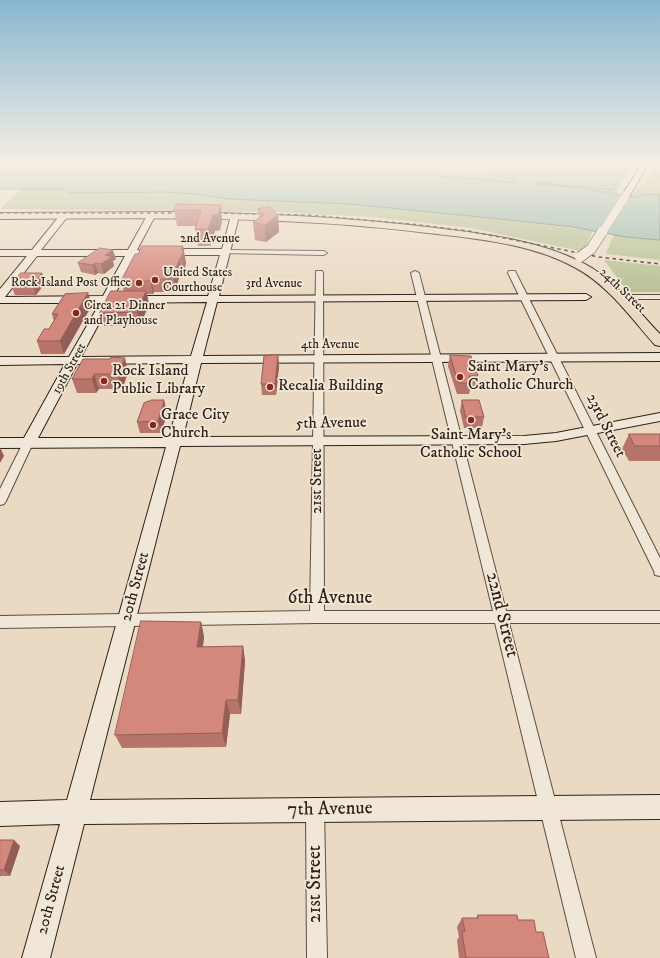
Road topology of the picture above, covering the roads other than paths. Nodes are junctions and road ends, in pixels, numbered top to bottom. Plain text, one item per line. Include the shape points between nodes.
1 (618, 208) edge
2 (0, 216) edge
3 (64, 216) junction
4 (151, 216) junction
5 (235, 217) junction
6 (0, 252) edge
7 (36, 252) junction
8 (132, 252) junction
9 (225, 252) junction
10 (324, 253) dead end
11 (571, 260) junction
12 (318, 273) dead end
13 (415, 273) dead end
14 (512, 273) dead end
15 (0, 296) edge
16 (524, 297) junction
17 (586, 297) dead end
18 (630, 297) dead end
19 (660, 297) edge
20 (318, 298) junction
21 (421, 298) junction
22 (212, 299) junction
23 (0, 300) edge
24 (107, 300) junction
25 (660, 342) edge
26 (660, 349) edge
27 (660, 357) edge
28 (436, 358) junction
29 (554, 358) junction
30 (318, 359) junction
31 (73, 360) junction
32 (196, 360) junction
33 (0, 361) edge
34 (660, 417) edge
35 (590, 430) junction
36 (318, 441) junction
37 (456, 441) junction
38 (0, 443) edge
39 (28, 443) junction
40 (174, 443) junction
41 (0, 501) edge
42 (660, 571) edge
43 (660, 617) edge
44 (317, 618) junction
45 (502, 618) junction
46 (127, 620) junction
47 (0, 622) edge
48 (660, 807) edge
49 (548, 808) junction
50 (315, 810) junction
51 (75, 812) junction
52 (0, 814) edge
53 (36, 958) edge
54 (316, 958) edge
55 (586, 958) edge

1 - 11 street, 24th Street, bridge via 589,252
2 - 3 main road
3 - 4 main road
3 - 7 street
4 - 5 main road
4 - 8 street, 19th Street
5 - 9 street, 20th Street
5 - 11 main road via 349,224 426,233 513,247
6 - 7 street, 2nd Avenue
7 - 8 street, 2nd Avenue
7 - 15 street
8 - 9 street, 2nd Avenue
8 - 24 street, 19th Street
9 - 10 street, 2nd Avenue
9 - 22 street, 20th Street
11 - 25 main road, 24th Street via 604,282
11 - 26 main road, 24th Street
12 - 20 street, 21st Street
13 - 21 street, 22nd Street
14 - 16 street, 23rd Street
16 - 17 street, 3rd Avenue
16 - 21 street, 3rd Avenue
16 - 29 street, 23rd Street
18 - 19 street
20 - 21 street, 3rd Avenue
20 - 22 street, 3rd Avenue
20 - 30 street, 21st Street
21 - 28 street, 22nd Street
22 - 24 street, 3rd Avenue
22 - 32 street, 20th Street
23 - 24 street, 3rd Avenue
24 - 31 street, 19th Street
27 - 29 street, 4th Avenue
28 - 29 street, 4th Avenue
28 - 30 street, 4th Avenue
28 - 37 street, 22nd Street
29 - 35 street, 23rd Street
30 - 32 street, 4th Avenue
30 - 36 street, 21st Street
31 - 32 street, 4th Avenue
31 - 33 street, 4th Avenue
31 - 39 street, 19th Street
32 - 40 street, 20th Street
34 - 35 street, 5th Avenue
35 - 37 street, 5th Avenue via 542,439
35 - 42 street, 23rd Street
36 - 37 street, 5th Avenue
36 - 40 street, 5th Avenue
36 - 44 street, 21st Street
37 - 45 street, 22nd Street
38 - 39 street, 5th Avenue
39 - 40 street, 5th Avenue
39 - 41 street, 19th Street
40 - 46 street, 20th Street
43 - 45 street, 6th Avenue
44 - 45 street, 6th Avenue
44 - 46 street, 6th Avenue
45 - 49 street, 22nd Street
46 - 47 street, 6th Avenue
46 - 51 street, 20th Street
48 - 49 street, 7th Avenue
49 - 50 street, 7th Avenue
49 - 55 street, 22nd Street
50 - 51 street, 7th Avenue
50 - 54 street, 21st Street
51 - 52 street, 7th Avenue
51 - 53 street, 20th Street

